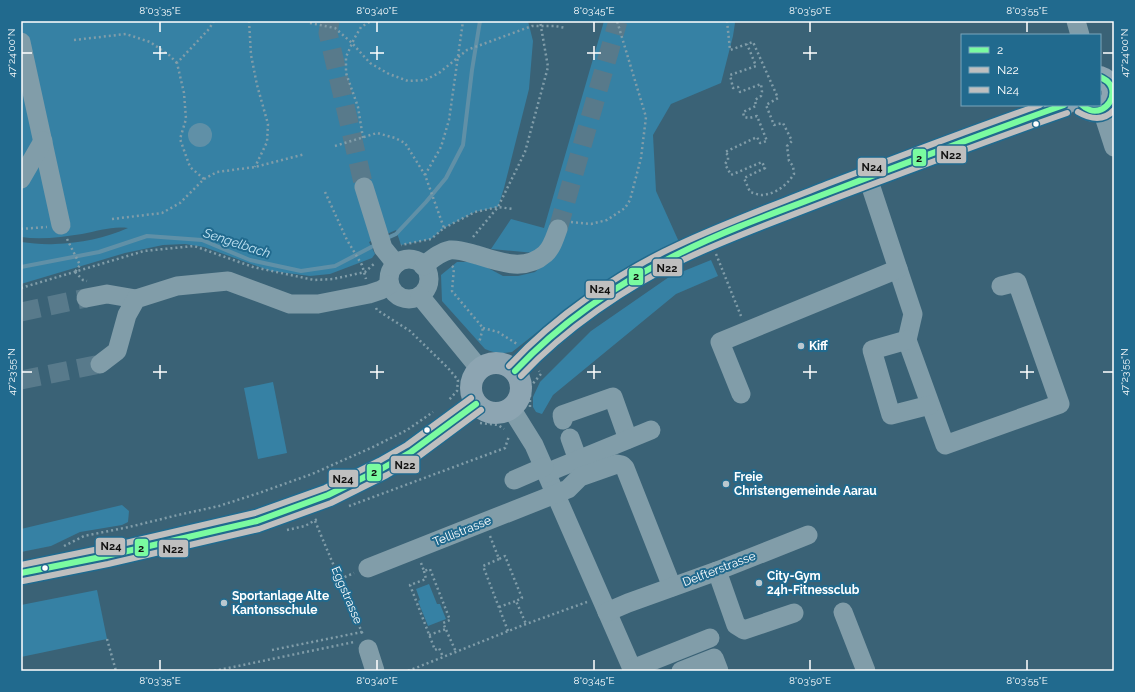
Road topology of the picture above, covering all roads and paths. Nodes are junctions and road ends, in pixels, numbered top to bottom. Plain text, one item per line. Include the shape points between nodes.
1 (214, 21) edge
2 (249, 21) edge
3 (371, 21) edge
4 (464, 21) edge
5 (540, 21) edge
6 (617, 21) edge
7 (727, 21) edge
8 (1076, 21) edge
9 (310, 23) dead end
10 (541, 26) junction
11 (566, 28) dead end
12 (1080, 34) edge
13 (74, 40) dead end
14 (21, 42) edge
15 (352, 43) junction
16 (747, 44) junction
17 (458, 57) junction
18 (177, 63) junction
19 (1108, 83) edge
20 (1061, 106) edge
21 (1101, 106) edge
22 (1092, 108) edge
23 (363, 138) junction
24 (43, 141) junction
25 (335, 146) dead end
26 (1114, 147) edge
27 (306, 154) dead end
28 (255, 167) junction
29 (425, 175) junction
30 (868, 178) junction
31 (21, 179) edge
32 (204, 179) junction
33 (364, 187) tunnel mouth
34 (325, 192) dead end
35 (498, 207) junction
36 (514, 210) dead end
37 (112, 219) dead end
38 (61, 225) joint
39 (564, 225) joint
40 (444, 228) junction
41 (21, 229) edge
42 (710, 239) junction
43 (70, 245) dead end
44 (437, 246) junction
45 (386, 250) junction
46 (462, 251) junction
47 (423, 266) junction
48 (898, 269) junction
49 (75, 272) junction
50 (365, 272) junction
51 (83, 280) dead end
52 (389, 285) junction
53 (1001, 286) dead end
54 (21, 288) edge
55 (369, 294) junction
56 (420, 296) junction
57 (86, 298) tunnel mouth
58 (136, 299) junction
59 (747, 331) junction
60 (907, 340) junction
61 (472, 360) junction
62 (100, 364) tunnel mouth
63 (448, 368) junction
64 (515, 371) junction
65 (741, 394) dead end
66 (447, 402) dead end
67 (476, 404) junction
68 (930, 405) junction
69 (511, 408) junction
70 (436, 410) dead end
71 (563, 420) dead end
72 (651, 430) dead end
73 (510, 432) dead end
74 (570, 438) dead end
75 (628, 439) junction
76 (578, 460) junction
77 (545, 470) junction
78 (514, 480) dead end
79 (555, 494) junction
80 (344, 508) dead end
81 (314, 521) dead end
82 (484, 522) junction
83 (808, 535) dead end
84 (62, 547) dead end
85 (415, 549) junction
86 (499, 558) junction
87 (368, 568) dead end
88 (424, 571) junction
89 (717, 571) junction
90 (21, 573) edge
91 (672, 587) junction
92 (516, 601) junction
93 (604, 604) junction
94 (499, 607) junction
95 (843, 612) dead end
96 (794, 613) dead end
97 (526, 624) junction
98 (446, 629) junction
99 (508, 631) junction
100 (429, 635) junction
101 (710, 638) dead end
102 (107, 639) dead end
103 (365, 640) junction
104 (272, 650) dead end
105 (456, 652) junction
106 (443, 657) junction
107 (632, 670) edge
108 (116, 671) edge
109 (214, 671) edge
110 (375, 671) edge
111 (408, 671) edge
112 (681, 671) edge
113 (719, 671) edge
114 (866, 671) edge

1 - 18 path
2 - 28 path via 257,85 268,124 267,142
3 - 15 path via 361,27
4 - 17 path
5 - 10 path
6 - 39 path via 646,117 641,158 630,200 625,208 607,220 591,224
7 - 16 path via 730,50
8 - 12 street
9 - 15 path via 335,28
10 - 11 path
10 - 17 path via 532,26 466,50
10 - 35 path via 548,66 525,152
13 - 18 path via 126,34 150,42
14 - 24 street
15 - 17 path via 370,63 389,74 408,80 425,80 439,73
15 - 23 path via 346,57 346,73 358,107
16 - 16 path via 756,66 730,75 734,88 738,87 740,92 761,84 761,96 754,100 756,106 743,112 744,117 757,116 767,140 760,143 757,137 725,152 728,156 725,164 731,175 762,162 765,168 744,178 750,192 761,195 776,191 788,183 794,174 787,146 792,141 783,123 774,125 766,105 778,98 753,42
17 - 29 path via 449,120 441,147
18 - 32 path via 184,93 186,119 180,139 190,167
19 - 21 main road via 1112,98 1110,103
20 - 30 main road
22 - 26 street
23 - 25 path
23 - 29 path via 377,133 405,143
24 - 31 street
24 - 38 street
27 - 28 path
28 - 32 path via 217,172
29 - 40 path
30 - 42 main road
30 - 48 street
32 - 37 path via 180,203 162,213
33 - 45 street
34 - 50 path via 346,240
35 - 36 path
35 - 40 path via 475,212
35 - 46 path
38 - 41 path
39 - 46 street via 545,254 520,265
40 - 44 path
42 - 59 path
42 - 64 main road via 639,274 607,294 561,328 528,356
43 - 49 path via 80,265
44 - 45 path via 401,245
44 - 46 street
44 - 47 street
44 - 61 path via 454,268 452,291 483,328
45 - 47 street via 401,261 413,260
45 - 50 path
45 - 52 street via 390,273
47 - 56 street via 429,276 429,282
48 - 59 street
48 - 60 street via 913,314
49 - 50 path via 144,251 194,246 253,267 314,280
49 - 51 path
49 - 54 path
50 - 55 path
52 - 55 street
52 - 56 street via 396,295 402,298 408,300
53 - 68 street via 1017,282 1060,404 945,444
55 - 58 street via 318,304 290,304 228,281 177,286
55 - 63 path via 377,310 410,331
56 - 61 street
57 - 58 street via 107,294
58 - 62 street via 127,315 116,351
59 - 65 street via 720,342
60 - 68 street
60 - 68 street via 872,350 891,415
61 - 63 path
61 - 64 main road via 504,363
61 - 67 main road via 471,392
63 - 66 path via 458,380 458,391
64 - 69 main road via 521,387 519,399
67 - 69 main road via 496,413
67 - 90 main road via 411,452 328,495 257,521
69 - 77 street via 534,445
70 - 84 path via 407,430 373,447 258,494 219,506 84,536
71 - 75 street via 562,415 613,397
72 - 75 street
73 - 80 path via 505,448
74 - 76 street
75 - 76 street
76 - 77 street
77 - 78 street
77 - 79 street
79 - 82 street, Tellistrasse
79 - 91 street, Tellistrasse via 568,489 580,477 622,464
79 - 93 street
81 - 103 path, Eggstrasse
82 - 85 street, Tellistrasse
82 - 86 path
83 - 89 street, Delfterstrasse
85 - 87 street, Tellistrasse
85 - 88 path
86 - 92 path via 505,556 522,598
86 - 94 path via 483,566
88 - 98 path via 430,569 450,620 443,623
88 - 100 path via 426,579 410,585
89 - 91 street, Delfterstrasse
89 - 96 street via 736,625 744,630
91 - 93 street, Delfterstrasse
92 - 94 path
92 - 97 path
93 - 97 path
93 - 107 street
94 - 99 path
95 - 114 street
97 - 99 path
98 - 100 path
98 - 105 path
99 - 105 path
100 - 106 path via 435,650 439,648
101 - 107 street
102 - 108 path
103 - 104 path
103 - 109 path
103 - 110 street
105 - 106 path
106 - 111 path
112 - 113 street via 714,658

